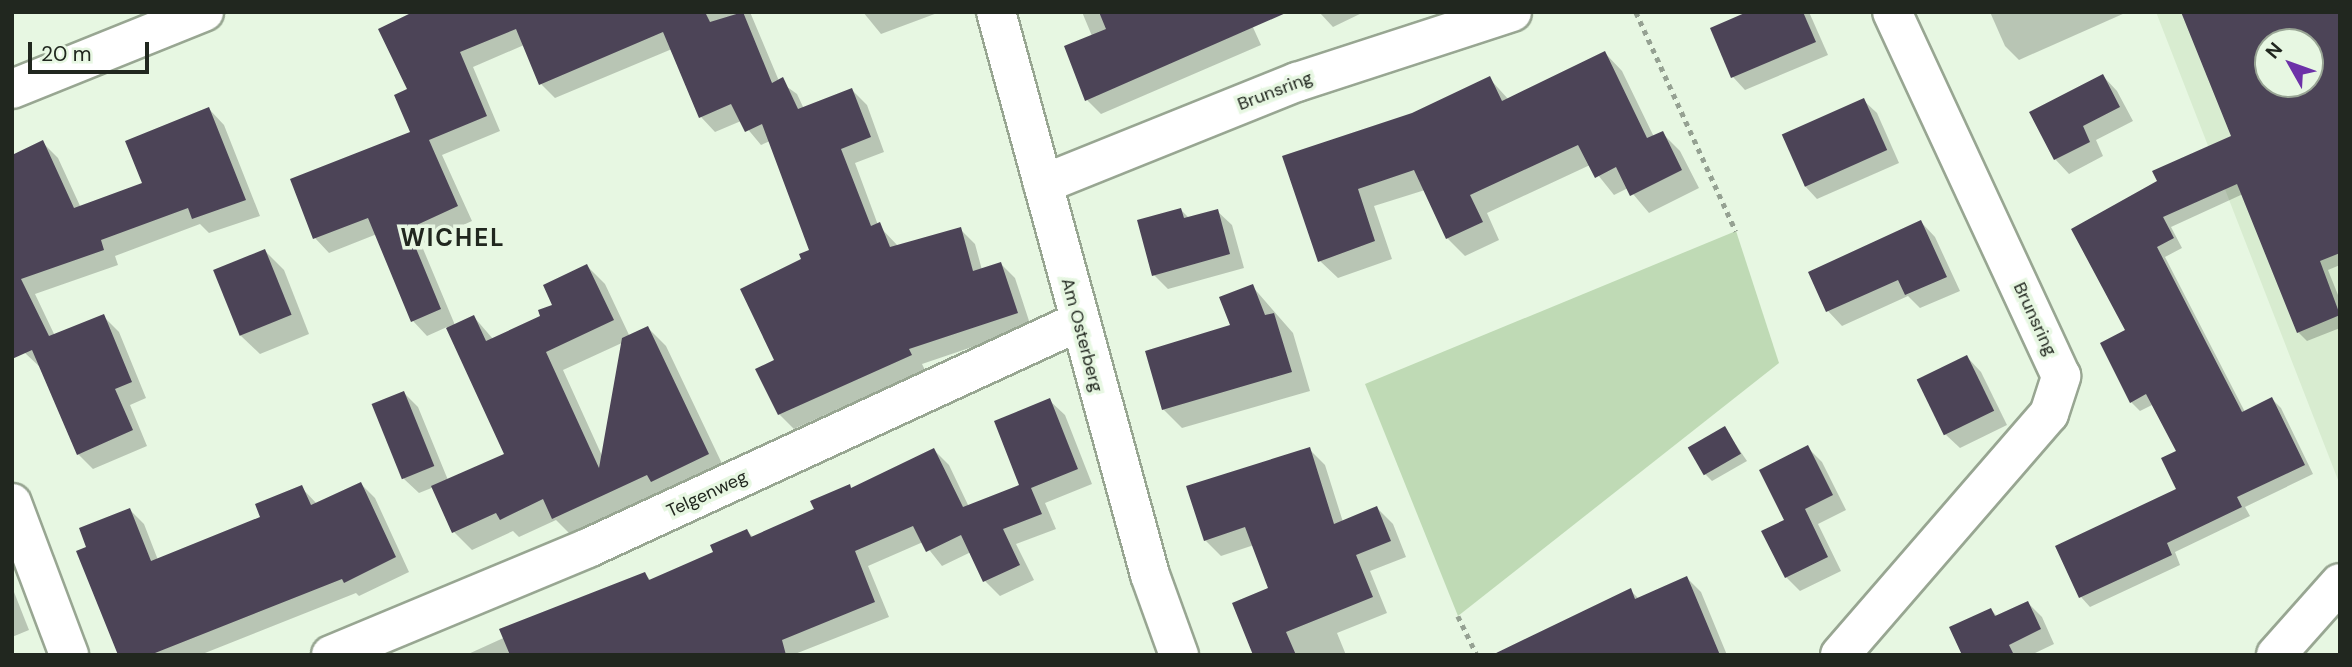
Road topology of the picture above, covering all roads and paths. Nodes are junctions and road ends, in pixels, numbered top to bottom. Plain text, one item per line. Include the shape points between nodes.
1 (204, 12) edge
2 (996, 12) edge
3 (1512, 12) edge
4 (1636, 12) edge
5 (1892, 12) edge
6 (12, 89) edge
7 (1043, 184) junction
8 (1736, 231) dead end
9 (1078, 322) junction
10 (12, 503) edge
11 (2340, 583) edge
12 (1458, 616) dead end
13 (69, 655) edge
14 (331, 655) edge
15 (1179, 655) edge
16 (1477, 655) edge
17 (1840, 655) edge
18 (2276, 655) edge

1 - 6 street
2 - 7 street, Am Osterberg
3 - 7 street, Brunsring via 1297,82
4 - 8 path
5 - 17 street, Brunsring via 2061,376 2049,414
7 - 9 street, Am Osterberg
9 - 14 street, Telgenweg via 588,548
9 - 15 street, Am Osterberg via 1150,575
10 - 13 street
11 - 18 street
12 - 16 path

